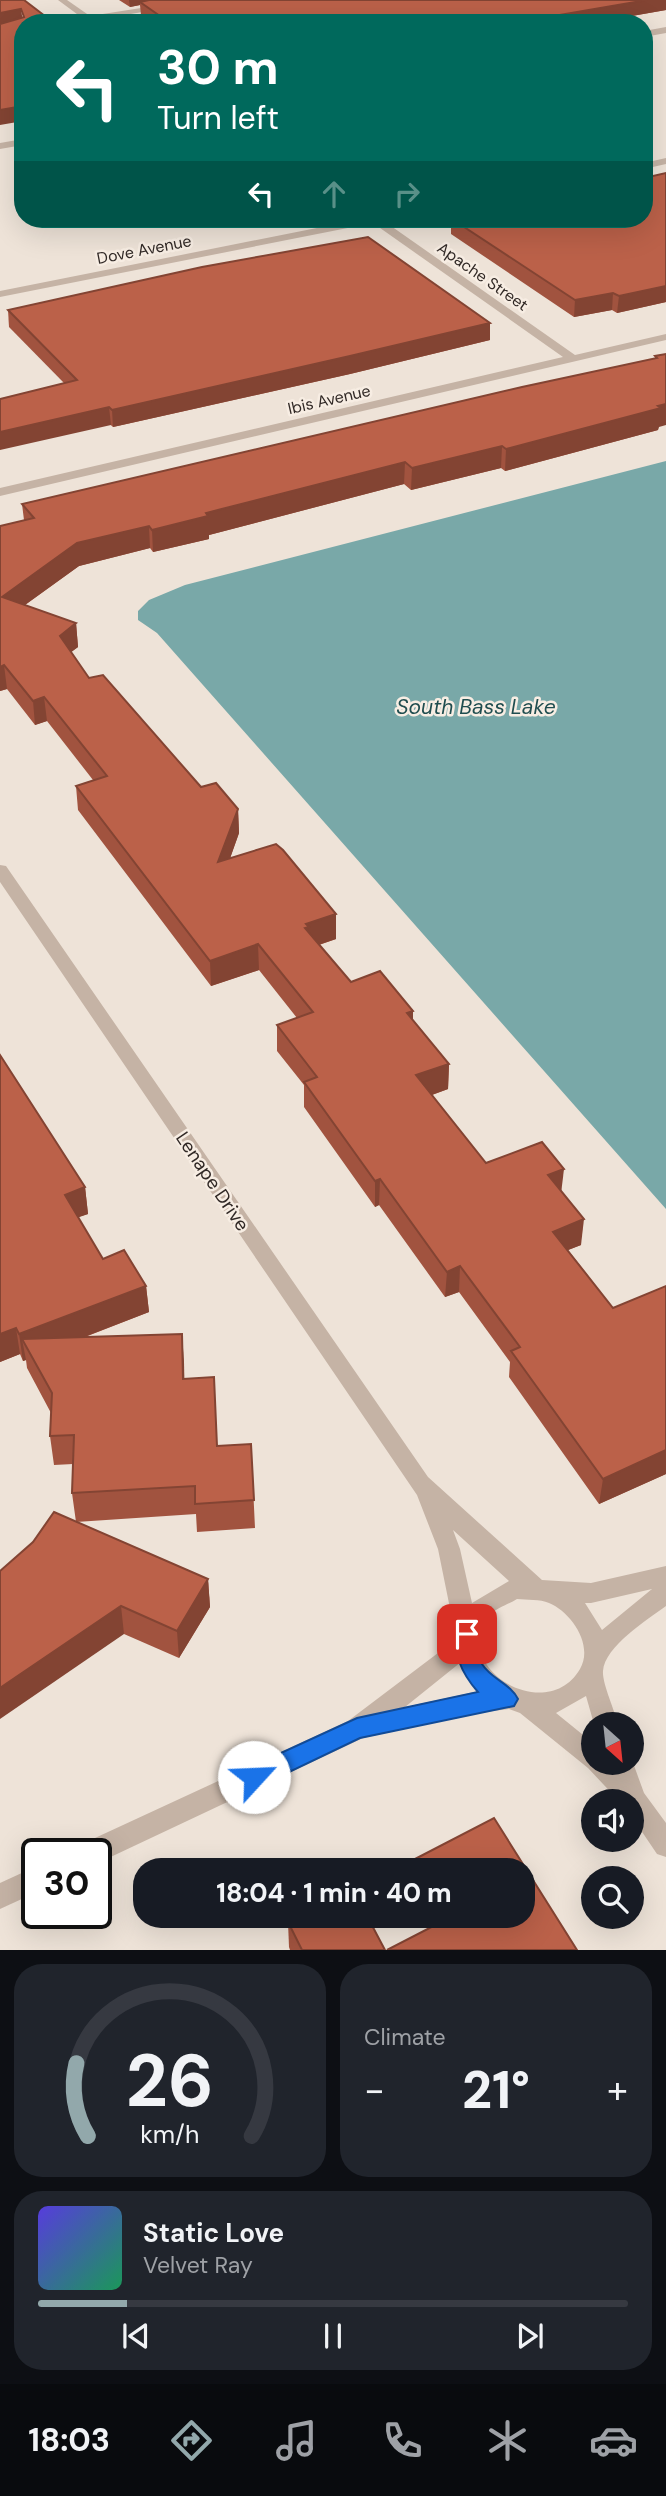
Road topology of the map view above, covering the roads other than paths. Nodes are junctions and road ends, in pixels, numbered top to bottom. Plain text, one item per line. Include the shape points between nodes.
1 (62, 0) edge
2 (208, 0) edge
3 (81, 14) edge
4 (130, 14) edge
5 (330, 228) edge
6 (388, 228) edge
7 (0, 294) edge
8 (666, 337) edge
9 (573, 359) junction
10 (0, 492) edge
11 (0, 870) edge
12 (426, 1492) junction
13 (666, 1576) edge
14 (542, 1591) junction
15 (666, 1592) edge
16 (467, 1636) junction
17 (593, 1663) junction
18 (517, 1701) junction
19 (603, 1712) edge
20 (357, 1728) junction
21 (581, 1749) edge
22 (611, 1775) edge
23 (624, 1789) edge
24 (644, 1813) edge
25 (112, 1843) edge
26 (666, 1845) edge
27 (21, 1886) edge
28 (0, 1896) edge

1 - 3 street
2 - 4 street
5 - 7 street, Dove Avenue
6 - 9 street, Apache Street
8 - 9 street, Ibis Avenue
9 - 10 street, Ibis Avenue
11 - 12 street, Lenape Drive
12 - 14 street, Lenape Drive
12 - 16 street, Lenape Drive via 449,1549
13 - 14 street via 591,1593
14 - 16 street via 515,1589 496,1595 481,1606
14 - 17 street via 573,1605 587,1620 594,1637
15 - 17 street via 614,1632
16 - 18 street via 475,1673 489,1688
16 - 20 street via 446,1661
17 - 18 street via 581,1686 566,1697 547,1703
17 - 19 street
18 - 20 street via 477,1702
18 - 21 street
20 - 25 street
22 - 23 street
24 - 26 street
27 - 28 street

